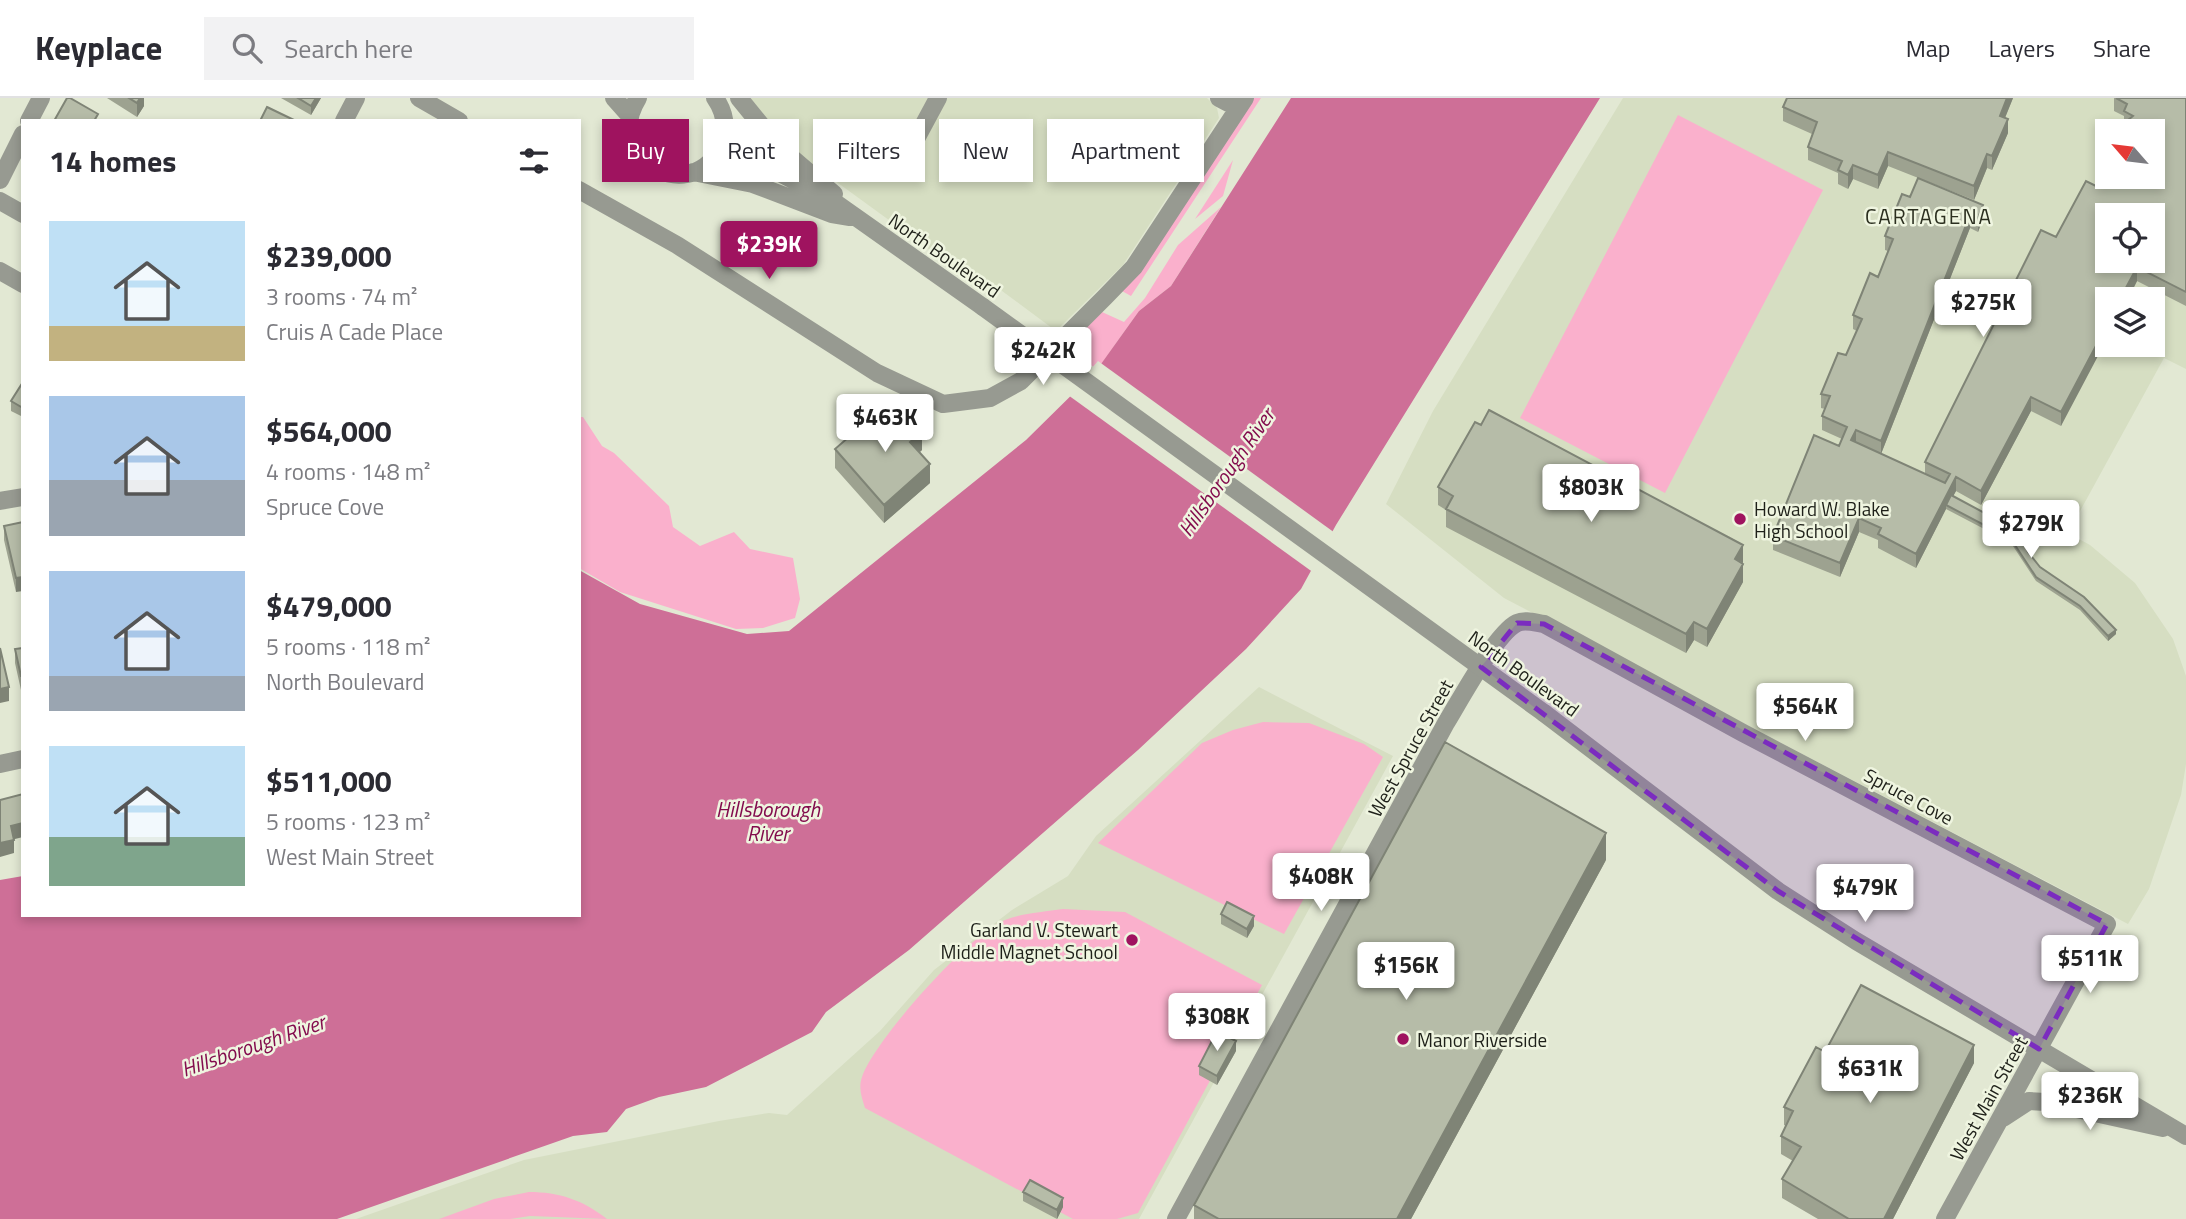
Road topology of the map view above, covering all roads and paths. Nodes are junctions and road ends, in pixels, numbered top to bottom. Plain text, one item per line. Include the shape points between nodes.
1 (41, 98) edge
2 (356, 98) edge
3 (419, 98) edge
4 (614, 98) edge
5 (638, 98) edge
6 (715, 98) edge
7 (728, 98) edge
8 (739, 98) edge
9 (938, 98) edge
10 (1219, 98) edge
11 (1242, 103) edge
12 (630, 116) junction
13 (30, 119) edge
14 (345, 119) edge
15 (456, 119) edge
16 (722, 119) edge
17 (726, 119) edge
18 (925, 122) edge
19 (21, 138) edge
20 (703, 165) edge
21 (693, 172) junction
22 (0, 180) edge
23 (797, 182) edge
24 (581, 191) edge
25 (0, 201) edge
26 (21, 213) edge
27 (854, 218) junction
28 (0, 271) edge
29 (21, 283) edge
30 (21, 497) edge
31 (0, 501) edge
32 (1507, 633) joint
33 (21, 760) edge
34 (0, 764) edge
35 (2107, 924) joint
36 (2039, 1049) junction
37 (1997, 1123) junction
38 (2183, 1134) edge
39 (1176, 1219) edge
40 (1945, 1219) edge

1 - 13 street
2 - 14 street
3 - 15 street
4 - 12 street
5 - 12 street
6 - 16 street
7 - 17 street
8 - 27 street via 768,135 814,174
9 - 18 street
10 - 11 street
11 - 24 street via 1134,267 1021,381 990,398 943,404 877,373 677,246
12 - 21 street, North Boulevard via 632,145 651,168 664,174
19 - 22 street
20 - 21 street
21 - 27 street, North Boulevard via 753,184
23 - 27 street, North Boulevard
25 - 26 street
27 - 36 street, North Boulevard, bridge via 1544,713 1777,891
28 - 29 street
30 - 31 street
32 - 35 street, Spruce Cove via 1517,624 1544,624
32 - 39 street, West Spruce Street via 1446,723
33 - 34 street
35 - 36 street, West Main Street
36 - 37 street, West Main Street
36 - 38 street, North Boulevard
37 - 38 street via 2029,1101
37 - 40 street, West Main Street

